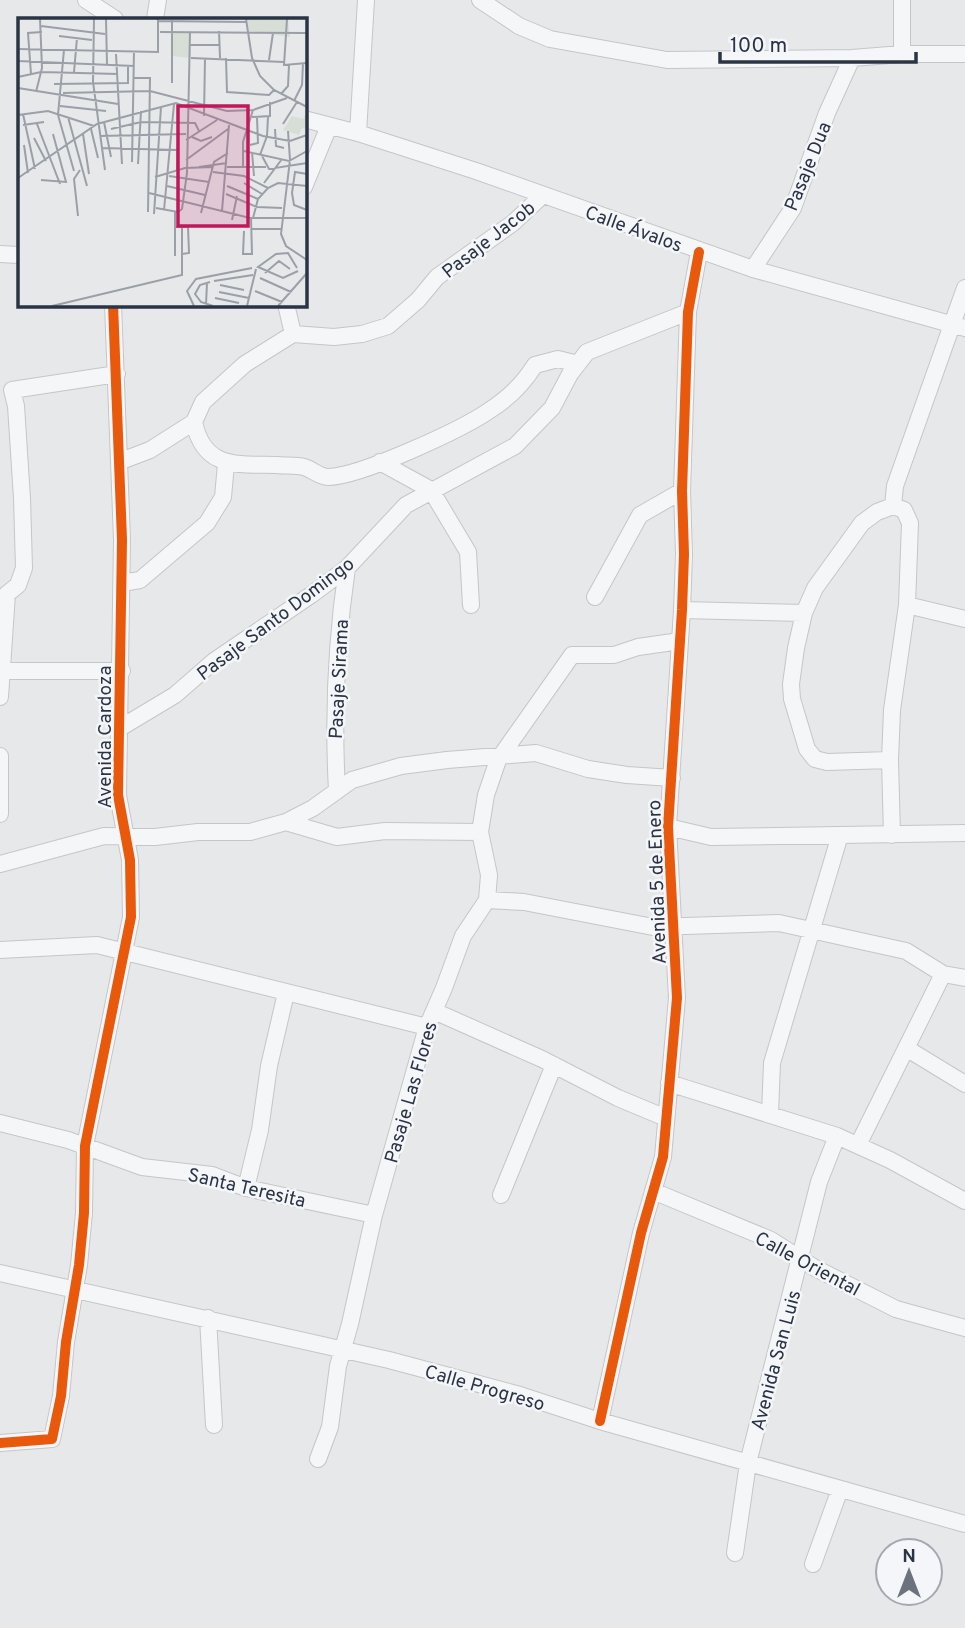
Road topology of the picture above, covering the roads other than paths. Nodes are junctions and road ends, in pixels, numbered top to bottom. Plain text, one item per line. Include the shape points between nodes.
1 (86, 0) edge
2 (158, 0) edge
3 (366, 0) edge
4 (480, 0) edge
5 (902, 0) edge
6 (113, 18) edge
7 (155, 18) edge
8 (902, 54) junction
9 (965, 54) edge
10 (852, 58) junction
11 (306, 120) edge
12 (329, 126) junction
13 (358, 133) junction
14 (306, 182) edge
15 (544, 195) junction
16 (699, 252) junction
17 (0, 254) edge
18 (18, 255) edge
19 (753, 269) junction
20 (965, 288) edge
21 (113, 306) edge
22 (286, 306) edge
23 (688, 312) junction
24 (959, 326) edge
25 (293, 334) junction
26 (578, 364) junction
27 (117, 374) junction
28 (6, 387) edge
29 (194, 422) junction
30 (121, 461) junction
31 (380, 462) junction
32 (226, 464) junction
33 (431, 490) junction
34 (682, 491) junction
35 (893, 506) junction
36 (347, 568) junction
37 (122, 583) junction
38 (4, 594) edge
39 (595, 597) dead end
40 (471, 605) dead end
41 (907, 605) junction
42 (682, 610) junction
43 (804, 613) junction
44 (965, 619) edge
45 (680, 640) junction
46 (1, 671) edge
47 (122, 671) junction
48 (0, 696) edge
49 (120, 728) junction
50 (500, 756) junction
51 (0, 757) edge
52 (890, 760) junction
53 (672, 778) junction
54 (337, 791) junction
55 (0, 814) edge
56 (286, 822) junction
57 (668, 827) junction
58 (480, 832) junction
59 (965, 833) edge
60 (840, 835) junction
61 (892, 835) junction
62 (126, 836) junction
63 (0, 864) edge
64 (488, 900) junction
65 (673, 927) junction
66 (811, 930) junction
67 (0, 950) edge
68 (123, 951) junction
69 (943, 974) junction
70 (965, 978) edge
71 (286, 993) junction
72 (434, 1012) junction
73 (427, 1027) junction
74 (906, 1048) junction
75 (554, 1065) junction
76 (669, 1083) junction
77 (965, 1084) edge
78 (770, 1114) junction
79 (666, 1118) junction
80 (0, 1123) edge
81 (837, 1136) junction
82 (858, 1144) junction
83 (85, 1146) junction
84 (246, 1188) junction
85 (653, 1191) junction
86 (501, 1195) dead end
87 (965, 1201) edge
88 (374, 1215) junction
89 (801, 1259) junction
90 (0, 1273) edge
91 (74, 1290) junction
92 (208, 1318) junction
93 (965, 1328) edge
94 (343, 1349) junction
95 (600, 1422) junction
96 (214, 1425) dead end
97 (0, 1443) edge
98 (318, 1459) dead end
99 (748, 1463) junction
100 (840, 1489) junction
101 (965, 1524) edge
102 (735, 1553) dead end
103 (813, 1564) dead end

1 - 6 street
2 - 7 street
3 - 13 street
4 - 10 street via 519,26 550,39 667,60
5 - 8 street
8 - 9 street
8 - 10 street
10 - 19 street, Pasaje Dua via 793,208
11 - 12 street, Calle Ávalos
12 - 13 street, Calle Ávalos
12 - 14 street
13 - 15 street, Calle Ávalos
15 - 16 street, Calle Ávalos
15 - 25 street, Pasaje Jacob via 438,277 388,326 334,337
16 - 19 street, Calle Ávalos
16 - 23 street, Avenida 5 de Enero
17 - 18 street
19 - 24 street, Calle Ávalos
20 - 24 street
21 - 27 street, Avenida Cardoza
22 - 25 street
23 - 26 street, Pasaje Santo Domingo via 587,352
23 - 34 street, Avenida 5 de Enero
24 - 35 street via 895,486
25 - 29 street via 236,372 203,402
26 - 31 street via 558,359 535,365 489,412
26 - 33 street, Pasaje Santo Domingo via 552,408 515,446
27 - 28 street
27 - 30 street, Avenida Cardoza
28 - 38 street via 16,406 24,568 18,585
29 - 30 street via 150,450
29 - 32 street via 204,449
30 - 37 street, Avenida Cardoza
31 - 32 street via 326,477 305,467
31 - 33 street
32 - 37 street via 223,497 207,523 140,580
33 - 36 street, Pasaje Santo Domingo via 406,505
33 - 40 street via 468,552
34 - 39 street via 640,515
34 - 42 street, Avenida 5 de Enero
35 - 41 street via 904,510 910,523
35 - 43 street via 862,523 815,588
36 - 49 street, Pasaje Santo Domingo via 214,660 174,695
36 - 54 street, Pasaje Sirama via 337,672
37 - 47 street, Avenida Cardoza
38 - 46 street
41 - 44 street
41 - 52 street
42 - 43 street
42 - 45 street, Avenida 5 de Enero
43 - 52 street via 791,684 807,749 815,759 827,762
45 - 50 street via 614,655 572,655
45 - 53 street, Avenida 5 de Enero
46 - 47 street
46 - 48 street
47 - 49 street, Avenida Cardoza
49 - 62 street, Avenida Cardoza via 118,795
50 - 53 street via 536,753 588,769
50 - 54 street via 401,766 352,780
50 - 58 street via 486,795
51 - 55 street
52 - 61 street
53 - 57 street, Avenida 5 de Enero
54 - 56 street
56 - 58 street via 337,837 386,831
56 - 62 street via 250,832
57 - 60 street via 711,836
57 - 65 street, Avenida 5 de Enero
58 - 64 street via 489,875
59 - 61 street
60 - 61 street
60 - 66 street
62 - 63 street via 104,836
62 - 68 street, Avenida Cardoza via 131,917
64 - 65 street
64 - 72 street, Pasaje Las Flores via 463,936
65 - 66 street via 779,923
65 - 76 street, Avenida 5 de Enero via 677,998
66 - 69 street via 906,951
66 - 78 street via 772,1063
67 - 68 street via 97,945
68 - 71 street
68 - 83 street, Avenida Cardoza
69 - 70 street
69 - 74 street
71 - 73 street
71 - 84 street
72 - 73 street, Pasaje Las Flores
72 - 75 street
73 - 88 street, Pasaje Las Flores
74 - 77 street
74 - 82 street
75 - 79 street
75 - 86 street
76 - 78 street
76 - 79 street, Avenida 5 de Enero
78 - 81 street
79 - 85 street, Avenida 5 de Enero via 663,1157
80 - 83 street, Santa Teresita
81 - 82 street
81 - 89 street, Avenida San Luis via 819,1182
82 - 87 street
83 - 84 street, Santa Teresita via 142,1167 212,1175
83 - 91 street, Avenida Cardoza via 84,1213
84 - 88 street, Santa Teresita
85 - 89 street, Calle Oriental via 771,1240
85 - 95 street, Avenida 5 de Enero
88 - 94 street, Pasaje Las Flores
89 - 93 street, Calle Oriental via 897,1309
89 - 99 street, Avenida San Luis
90 - 91 street, Calle Progreso
91 - 92 street, Calle Progreso
91 - 97 street, Avenida Cardoza via 52,1439
92 - 94 street, Calle Progreso
92 - 96 street
94 - 95 street, Calle Progreso via 520,1395
94 - 98 street, Pasaje Las Flores via 330,1427
95 - 99 street, Calle Progreso
99 - 100 street, Calle Progreso
99 - 102 street, Avenida San Luis
100 - 101 street, Calle Progreso
100 - 103 street

